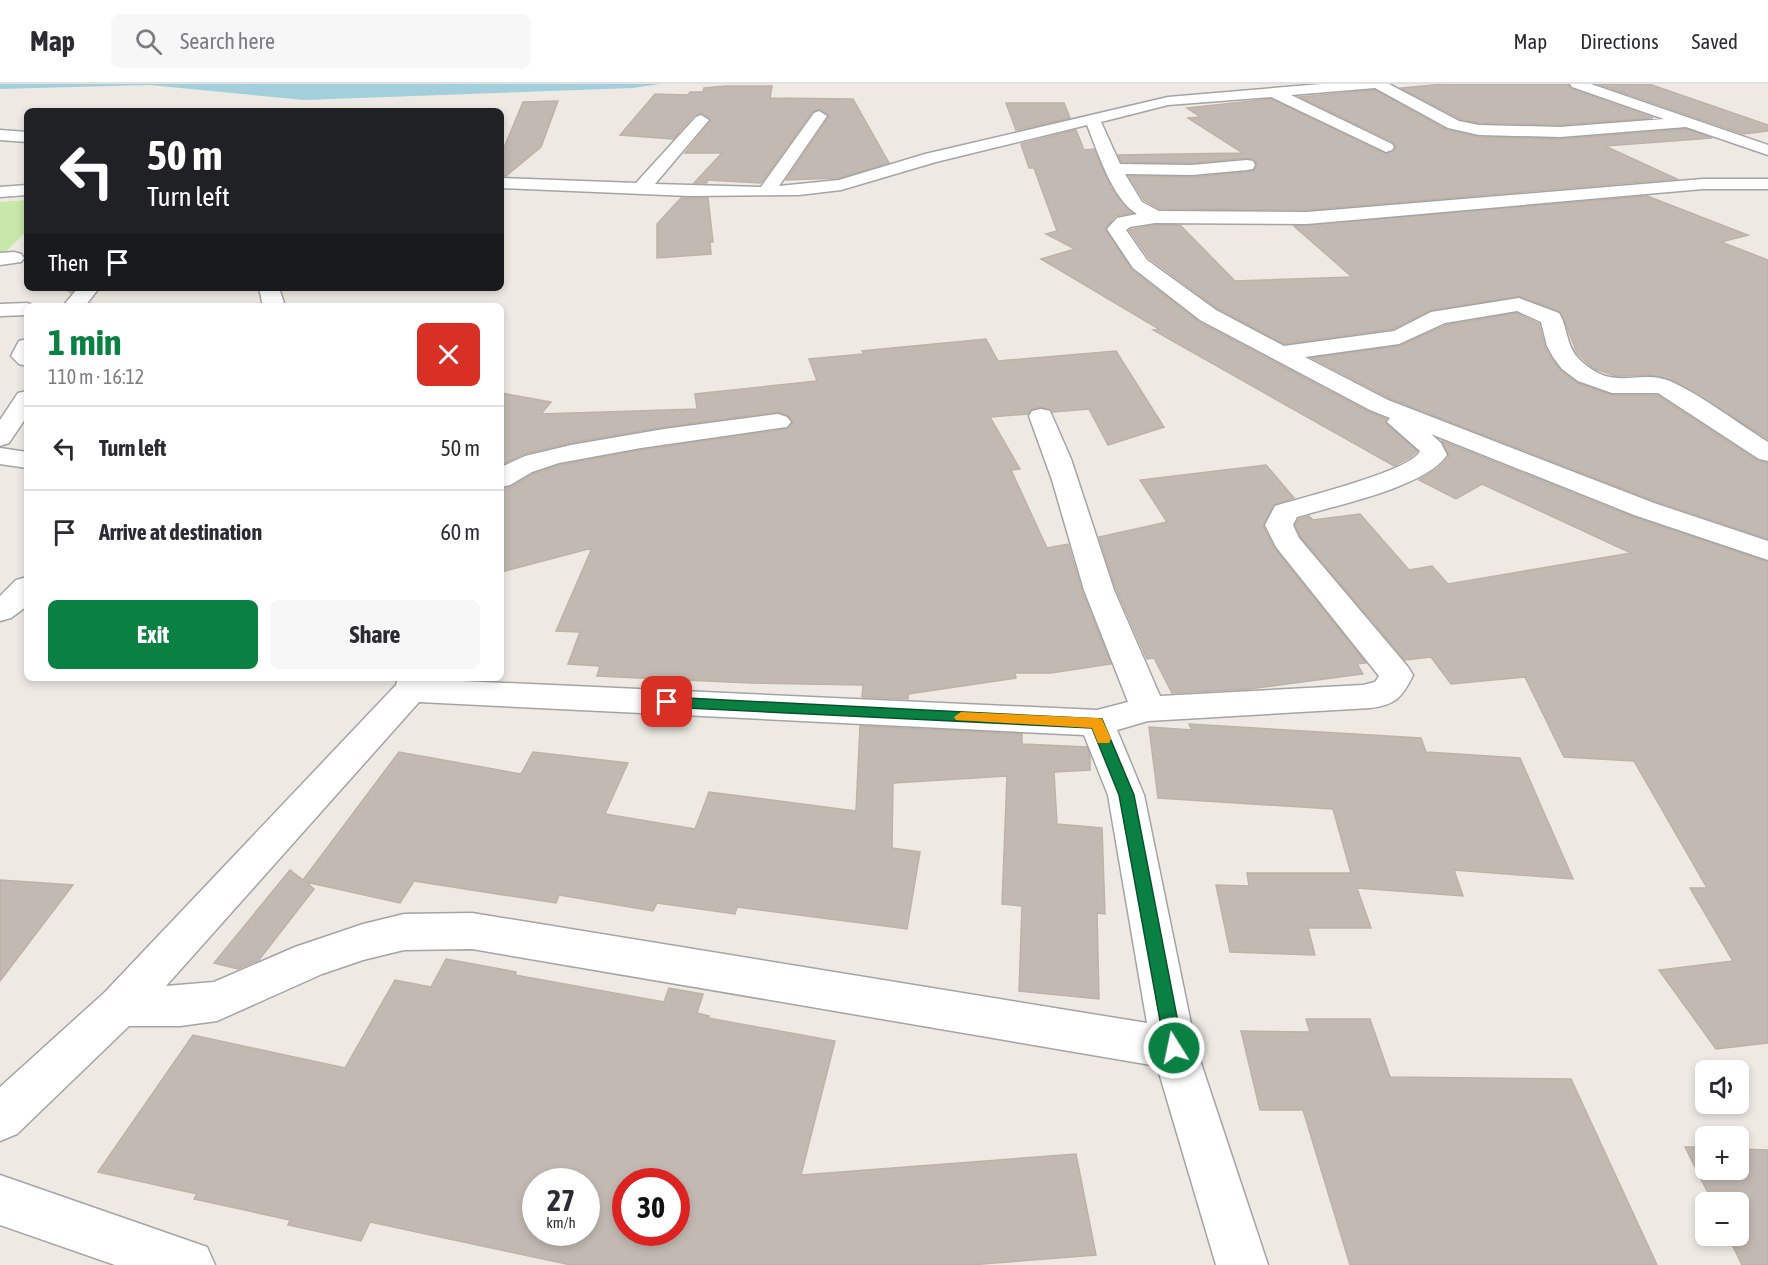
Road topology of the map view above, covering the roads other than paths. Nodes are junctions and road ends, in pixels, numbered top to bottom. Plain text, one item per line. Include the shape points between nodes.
1 (1376, 84) edge
2 (1577, 84) edge
3 (1273, 92) junction
4 (819, 116) dead end
5 (1092, 119) junction
6 (701, 120) dead end
7 (1687, 122) junction
8 (0, 135) edge
9 (24, 137) edge
10 (1386, 147) dead end
11 (1106, 149) junction
12 (1128, 149) dead end
13 (1768, 150) edge
14 (1238, 155) dead end
15 (1114, 169) junction
16 (24, 176) edge
17 (0, 177) edge
18 (504, 183) edge
19 (1768, 183) edge
20 (641, 189) junction
21 (24, 190) edge
22 (0, 192) edge
23 (766, 192) junction
24 (1155, 217) junction
25 (84, 291) edge
26 (66, 301) edge
27 (24, 309) edge
28 (0, 310) edge
29 (1281, 353) junction
30 (24, 402) edge
31 (1379, 405) junction
32 (1041, 416) dead end
33 (778, 422) dead end
34 (0, 438) edge
35 (1768, 453) edge
36 (0, 456) edge
37 (24, 460) edge
38 (504, 476) edge
39 (1768, 551) edge
40 (24, 590) edge
41 (0, 611) edge
42 (413, 684) edge
43 (1148, 709) junction
44 (1097, 723) junction
45 (120, 1006) junction
46 (1174, 1048) junction
47 (0, 1118) edge
48 (0, 1200) edge
49 (189, 1265) edge
50 (1242, 1265) edge

1 - 3 street
1 - 7 street via 1454,124 1479,130 1560,132
2 - 7 street
3 - 5 street via 1168,101
3 - 10 street
4 - 23 street
5 - 11 street
5 - 23 street via 931,158 841,185
6 - 20 street
7 - 13 street
8 - 9 street
11 - 12 street
11 - 15 street
14 - 15 street via 1192,170
15 - 24 street via 1136,206
16 - 17 street
18 - 20 street
19 - 24 street via 1656,188 1307,218
20 - 23 street
21 - 22 street
24 - 29 street via 1124,222 1116,229 1140,264 1208,315
25 - 26 street
27 - 28 street
29 - 31 street
29 - 35 street via 1399,337 1439,317 1518,304 1551,318 1561,351 1572,366 1597,382 1622,387 1651,383 1666,388
30 - 34 street
31 - 39 street via 1644,509
31 - 43 street via 1432,448 1434,455 1427,464 1285,512 1279,525 1287,541 1396,675 1389,690 1363,697
32 - 43 street via 1100,591
33 - 38 street via 626,442 550,457
36 - 37 street
40 - 41 street
42 - 44 street
42 - 45 street
43 - 44 street
44 - 46 street via 1126,795
45 - 46 street via 180,1006 217,1001 310,960 363,942 404,932 472,931
45 - 47 street
46 - 50 street
48 - 49 street

